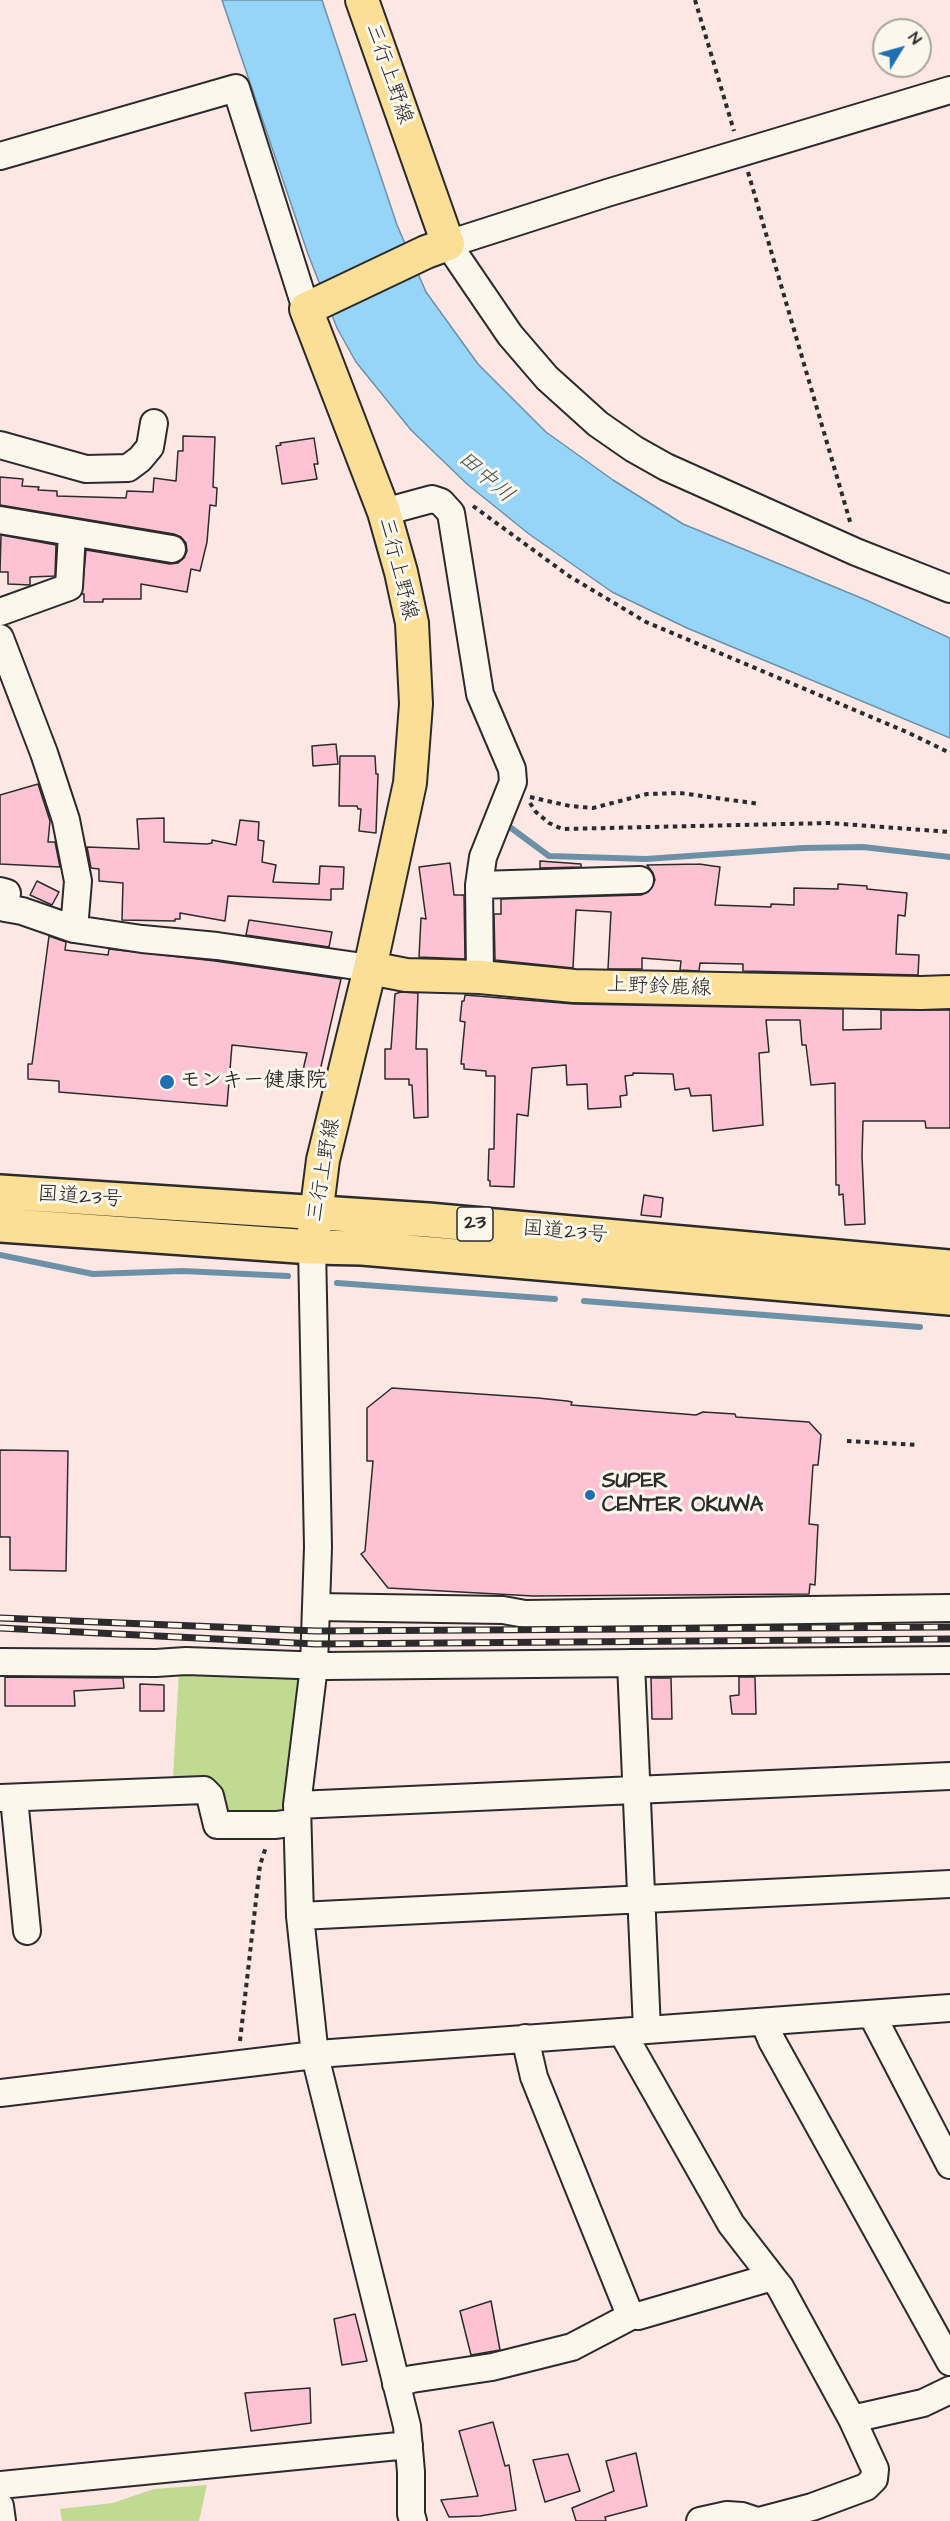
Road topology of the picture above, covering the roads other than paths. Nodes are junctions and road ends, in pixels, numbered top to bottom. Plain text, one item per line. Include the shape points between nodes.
1 (362, 0) edge
2 (950, 90) edge
3 (0, 156) edge
4 (437, 248) junction
5 (315, 305) junction
6 (154, 423) dead end
7 (0, 445) edge
8 (384, 512) junction
9 (0, 520) edge
10 (72, 533) junction
11 (172, 549) dead end
12 (70, 579) junction
13 (950, 589) edge
14 (0, 593) edge
15 (0, 612) edge
16 (0, 638) edge
17 (640, 880) dead end
18 (478, 885) junction
19 (0, 891) edge
20 (74, 929) junction
21 (370, 969) junction
22 (480, 977) junction
23 (950, 992) edge
24 (0, 1192) edge
25 (316, 1213) junction
26 (0, 1225) edge
27 (312, 1247) junction
28 (950, 1267) edge
29 (950, 1298) edge
30 (317, 1607) junction
31 (950, 1608) edge
32 (950, 1660) edge
33 (0, 1662) edge
34 (631, 1664) junction
35 (314, 1666) junction
36 (950, 1776) edge
37 (636, 1791) junction
38 (7, 1798) edge
39 (290, 1817) junction
40 (950, 1884) edge
41 (640, 1899) junction
42 (300, 1916) junction
43 (27, 1931) dead end
44 (950, 2008) edge
45 (872, 2015) junction
46 (764, 2022) junction
47 (647, 2030) junction
48 (622, 2032) junction
49 (525, 2038) junction
50 (315, 2056) junction
51 (0, 2093) edge
52 (950, 2165) edge
53 (772, 2277) junction
54 (633, 2315) junction
55 (950, 2362) edge
56 (396, 2384) junction
57 (950, 2390) edge
58 (852, 2419) junction
59 (409, 2445) junction
60 (0, 2485) edge
61 (0, 2506) edge
62 (418, 2519) edge
63 (2, 2521) edge
64 (700, 2521) edge
65 (758, 2521) edge

1 - 4 main road, 三行上野線
2 - 4 street
3 - 5 street via 236,88
4 - 5 main road
4 - 13 street via 547,378 598,424 634,449 856,552
5 - 8 main road, 三行上野線
6 - 7 street via 150,447 128,468 86,469
8 - 18 street via 432,499 447,507 452,517 480,694 512,769 513,782 483,857
8 - 21 main road, 三行上野線 via 412,623 416,704 410,783
9 - 10 street
10 - 11 street
10 - 12 street
12 - 14 street via 31,591
12 - 15 street via 65,590
16 - 20 street via 66,820 78,881
17 - 18 street
18 - 22 street
19 - 20 street via 7,892 5,908
20 - 21 street
21 - 22 main road, 上野鈴鹿線 via 406,975
21 - 25 main road, 三行上野線 via 323,1160
22 - 23 main road, 上野鈴鹿線 via 574,986
24 - 25 highway, 国道23号 / 23
25 - 27 main road, 三行上野線
25 - 28 highway, 国道23号 / 23
26 - 27 highway, 国道23号 / 23
27 - 29 highway, 国道23号 / 23
27 - 30 street
30 - 31 street via 503,1610 525,1614
30 - 35 street
32 - 34 street
33 - 35 street via 186,1661
34 - 35 street
34 - 37 street
35 - 39 street
36 - 37 street
37 - 39 street
37 - 41 street
38 - 39 street via 204,1791 210,1796 217,1825
38 - 43 street
39 - 42 street
40 - 41 street
41 - 42 street
41 - 47 street
42 - 50 street
44 - 45 street
45 - 46 street
45 - 52 street
46 - 47 street
46 - 55 street
47 - 48 street
48 - 49 street
48 - 53 street via 731,2224
49 - 50 street
49 - 54 street via 534,2077
50 - 51 street
50 - 56 street
53 - 54 street
53 - 58 street
54 - 56 street via 572,2346 492,2367
56 - 59 street
57 - 58 street via 923,2403
58 - 65 street via 875,2469 874,2479 866,2487
59 - 60 street
59 - 62 street
61 - 63 street
64 - 65 street via 727,2515

